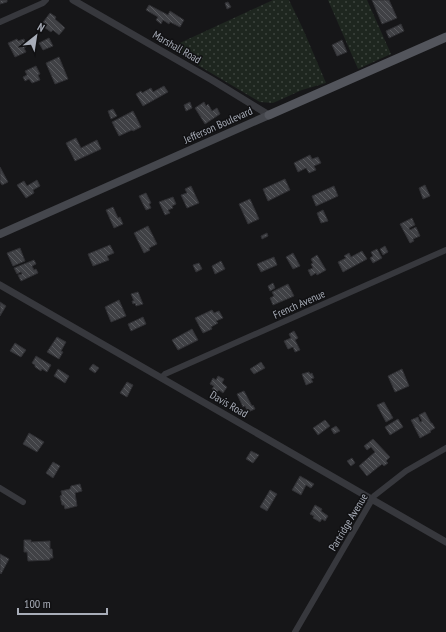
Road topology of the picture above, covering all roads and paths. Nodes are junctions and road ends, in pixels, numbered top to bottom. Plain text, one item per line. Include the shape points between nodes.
1 (46, 0) edge
2 (72, 0) edge
3 (0, 22) edge
4 (446, 38) edge
5 (267, 116) junction
6 (0, 234) edge
7 (446, 250) edge
8 (0, 285) edge
9 (161, 378) junction
10 (446, 448) edge
11 (0, 488) edge
12 (372, 499) junction
13 (23, 502) dead end
14 (446, 542) edge
15 (294, 632) edge

1 - 3 street
2 - 5 street, Marshall Road via 212,80
4 - 5 main road, Jefferson Boulevard
5 - 6 main road, Jefferson Boulevard
7 - 9 street, French Avenue via 165,374
8 - 9 street, Davis Road
9 - 12 street, Davis Road
10 - 12 street, Partridge Avenue via 394,480
11 - 13 street
12 - 14 street, Davis Road
12 - 15 street, Partridge Avenue

